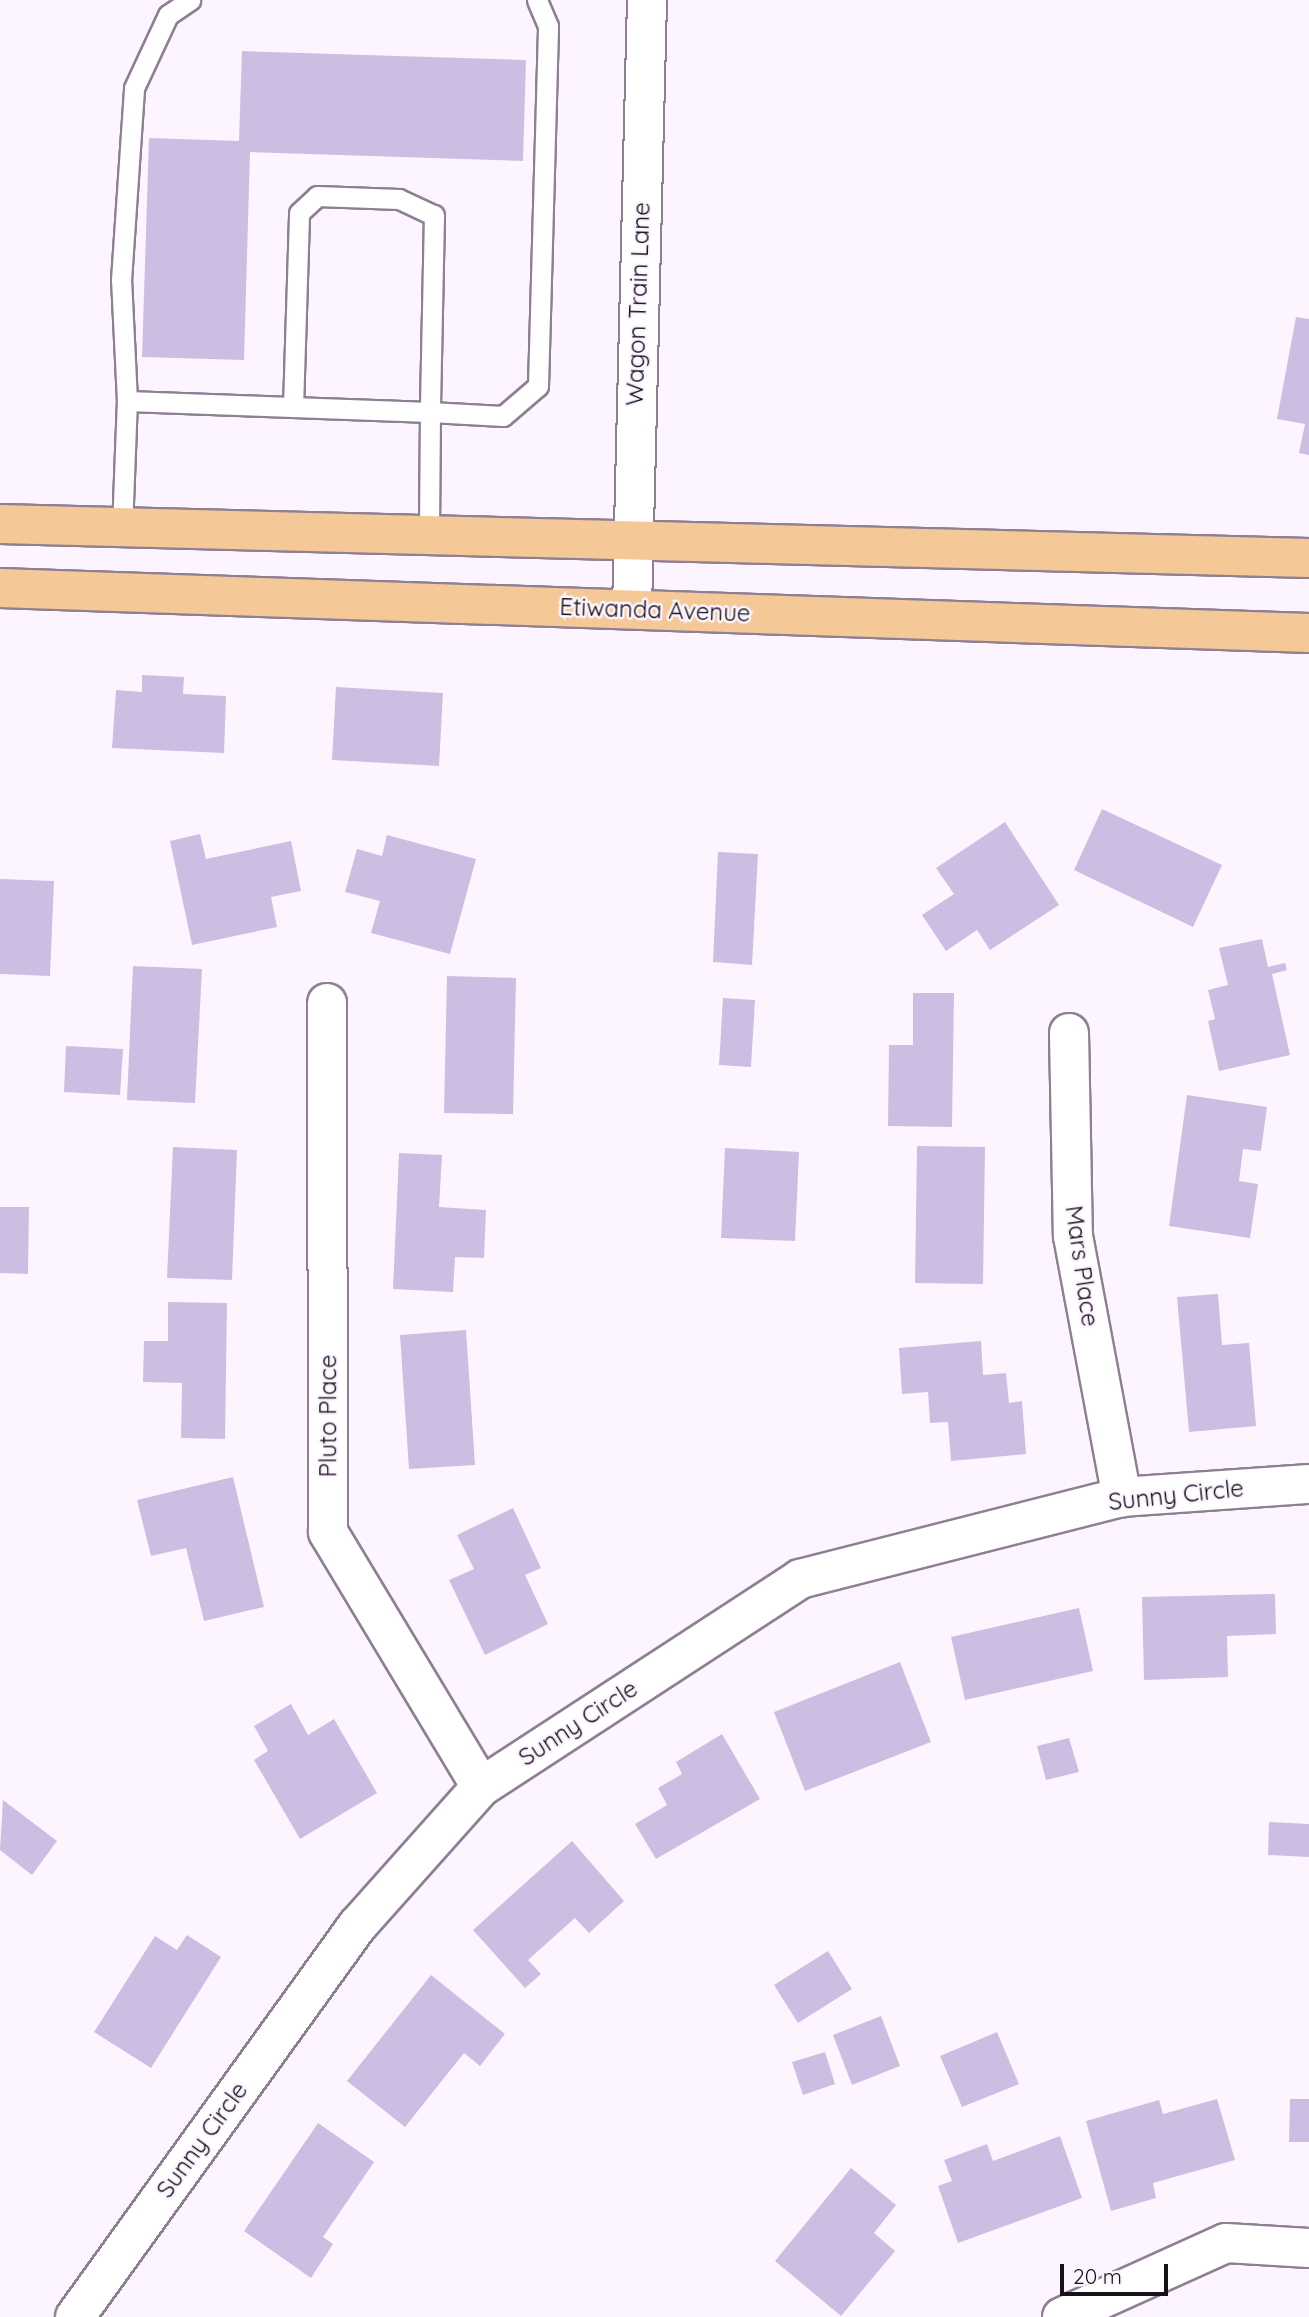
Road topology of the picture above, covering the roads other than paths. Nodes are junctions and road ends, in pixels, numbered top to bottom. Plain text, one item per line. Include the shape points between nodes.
1 (190, 0) edge
2 (537, 0) edge
3 (647, 0) edge
4 (127, 401) junction
5 (293, 407) junction
6 (430, 412) junction
7 (0, 524) edge
8 (122, 529) junction
9 (429, 535) junction
10 (631, 540) junction
11 (1309, 558) edge
12 (0, 588) edge
13 (632, 609) junction
14 (1309, 633) edge
15 (327, 1003) dead end
16 (1069, 1032) dead end
17 (1309, 1484) edge
18 (1122, 1497) junction
19 (481, 1787) junction
20 (1309, 2248) edge
21 (75, 2317) edge
22 (1062, 2317) edge

1 - 4 lane via 168,15 134,88 121,280
2 - 6 lane via 548,26 538,386 503,416
3 - 10 street, Wagon Train Lane
4 - 5 lane
4 - 8 lane
5 - 6 lane
5 - 6 lane via 299,213 317,196 386,198 434,215
6 - 9 lane
7 - 8 main road
8 - 9 main road
9 - 10 main road
10 - 11 main road
10 - 13 street, Wagon Train Lane
12 - 13 main road, Etiwanda Avenue
13 - 14 main road, Etiwanda Avenue
15 - 19 street, Pluto Place via 328,1532
16 - 18 street, Mars Place via 1073,1236
17 - 18 street, Sunny Circle
18 - 19 street, Sunny Circle via 800,1579
19 - 21 street, Sunny Circle via 358,1925
20 - 22 street via 1226,2243

